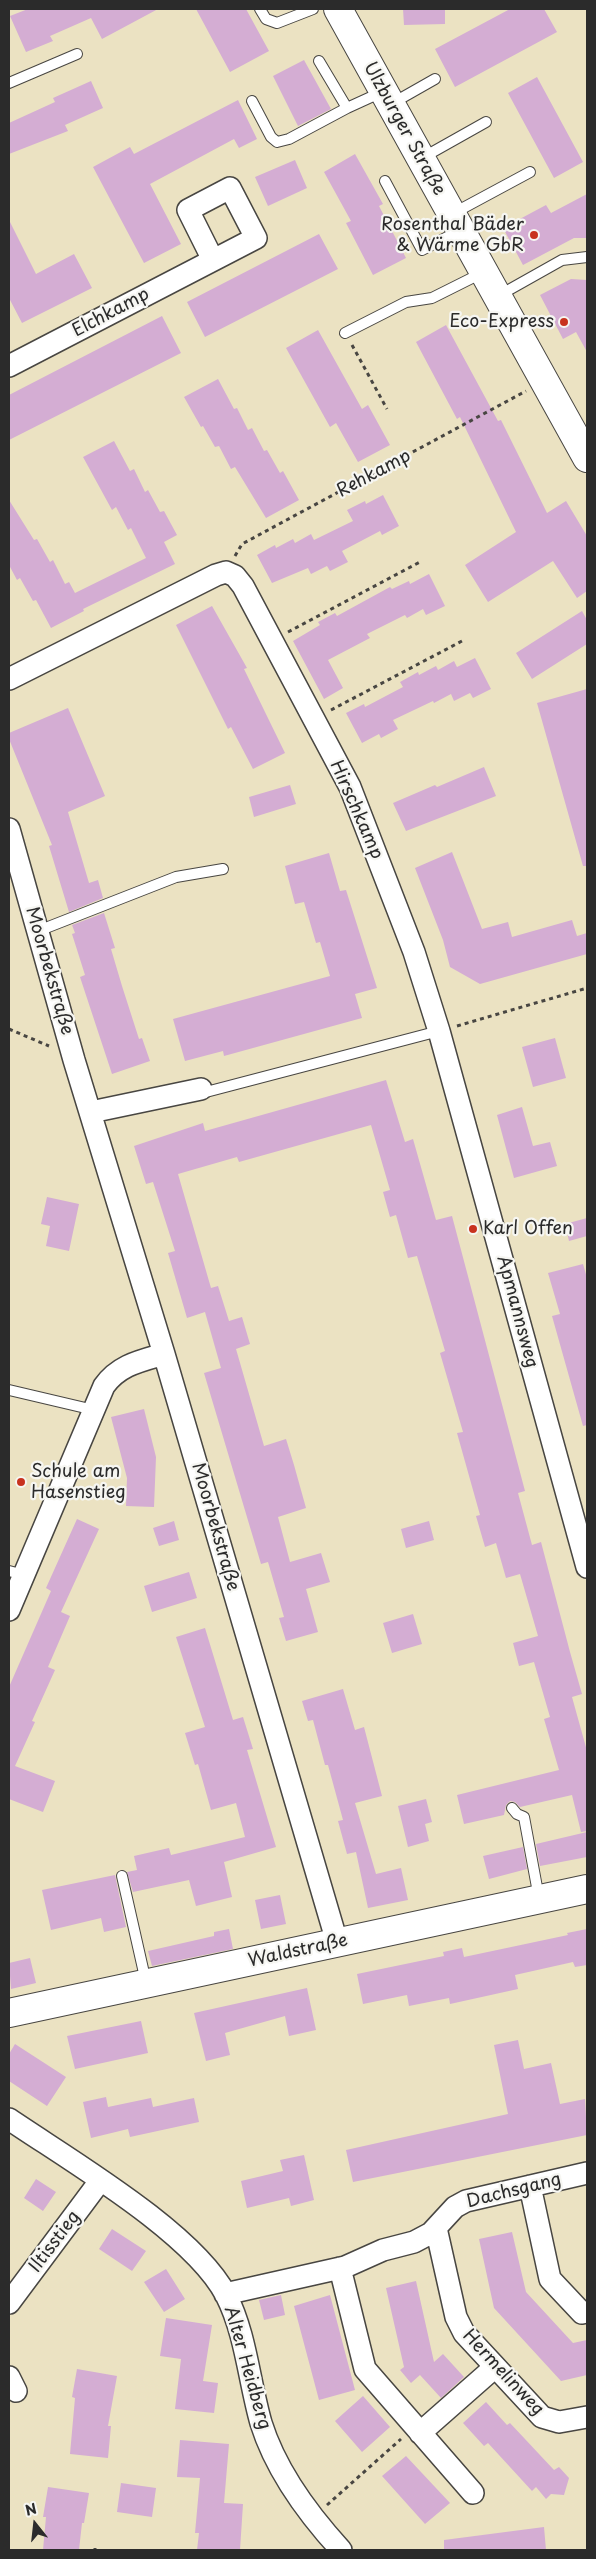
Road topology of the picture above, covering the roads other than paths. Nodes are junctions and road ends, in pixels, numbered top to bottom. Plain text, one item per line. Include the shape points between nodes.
1 (260, 9) edge
2 (313, 9) edge
3 (338, 9) edge
4 (77, 54) dead end
5 (319, 61) dead end
6 (435, 79) dead end
7 (9, 83) edge
8 (386, 98) junction
9 (252, 101) dead end
10 (346, 108) junction
11 (486, 122) dead end
12 (421, 159) junction
13 (530, 172) dead end
14 (386, 181) dead end
15 (455, 223) junction
16 (587, 257) edge
17 (212, 260) dead end
18 (483, 272) junction
19 (497, 297) junction
20 (346, 333) road end
21 (9, 366) edge
22 (587, 458) edge
23 (9, 679) edge
24 (9, 829) edge
25 (223, 869) dead end
26 (38, 931) junction
27 (439, 1031) junction
28 (446, 1057) joint
29 (201, 1089) joint
30 (91, 1112) junction
31 (164, 1354) junction
32 (9, 1390) edge
33 (94, 1410) junction
34 (587, 1567) edge
35 (16, 1573) edge
36 (9, 1610) edge
37 (512, 1808) dead end
38 (122, 1876) dead end
39 (587, 1889) edge
40 (539, 1899) junction
41 (337, 1942) junction
42 (146, 1983) junction
43 (9, 2013) edge
44 (9, 2119) edge
45 (587, 2174) edge
46 (100, 2181) junction
47 (530, 2186) junction
48 (436, 2228) junction
49 (340, 2268) junction
50 (225, 2294) junction
51 (9, 2303) edge
52 (587, 2312) edge
53 (495, 2367) junction
54 (587, 2417) edge
55 (417, 2430) junction
56 (473, 2493) dead end
57 (342, 2550) edge

1 - 2 lane via 266,19 278,23
3 - 8 street, Ulzburger Straße
4 - 7 lane
5 - 10 lane
6 - 8 lane
8 - 10 lane
8 - 12 street, Ulzburger Straße
9 - 10 lane via 271,137 277,142 289,139
11 - 12 lane
12 - 15 street, Ulzburger Straße
13 - 15 lane
14 - 15 lane via 422,250
15 - 18 street, Ulzburger Straße
16 - 19 lane via 562,260
17 - 21 street, Elchkamp
18 - 19 street, Ulzburger Straße
18 - 20 lane via 432,298 406,302
19 - 22 street, Ulzburger Straße
23 - 27 street, Hirschkamp via 207,579 230,574 243,586 354,796 414,952
24 - 26 street, Moorbekstraße
25 - 26 lane via 176,877
26 - 30 street, Moorbekstraße
27 - 28 street, Hirschkamp
27 - 29 lane via 206,1092
28 - 34 street, Apmannsweg
29 - 30 street
30 - 31 street, Moorbekstraße
31 - 33 street via 117,1371 104,1386
31 - 41 street, Moorbekstraße
32 - 33 lane
33 - 35 street
35 - 36 street
37 - 40 lane via 524,1817
38 - 42 lane
39 - 40 street, Waldstraße
40 - 41 street, Waldstraße
41 - 42 street, Waldstraße
42 - 43 street, Waldstraße
44 - 46 street, Alter Heidberg
45 - 47 street, Dachsgang
46 - 50 street, Alter Heidberg via 151,2217 189,2250 213,2275
46 - 51 street, Iltisstieg
47 - 48 street, Dachsgang via 463,2202
47 - 52 street via 550,2279 582,2313
48 - 49 street, Dachsgang via 414,2242 383,2250
48 - 53 street, Hermelinweg via 457,2322
49 - 50 street, Dachsgang
49 - 55 street via 364,2369
50 - 57 street, Alter Heidberg via 244,2348 262,2423 274,2456 313,2517
53 - 54 street, Hermelinweg via 546,2419 559,2422
53 - 55 street
55 - 56 street

